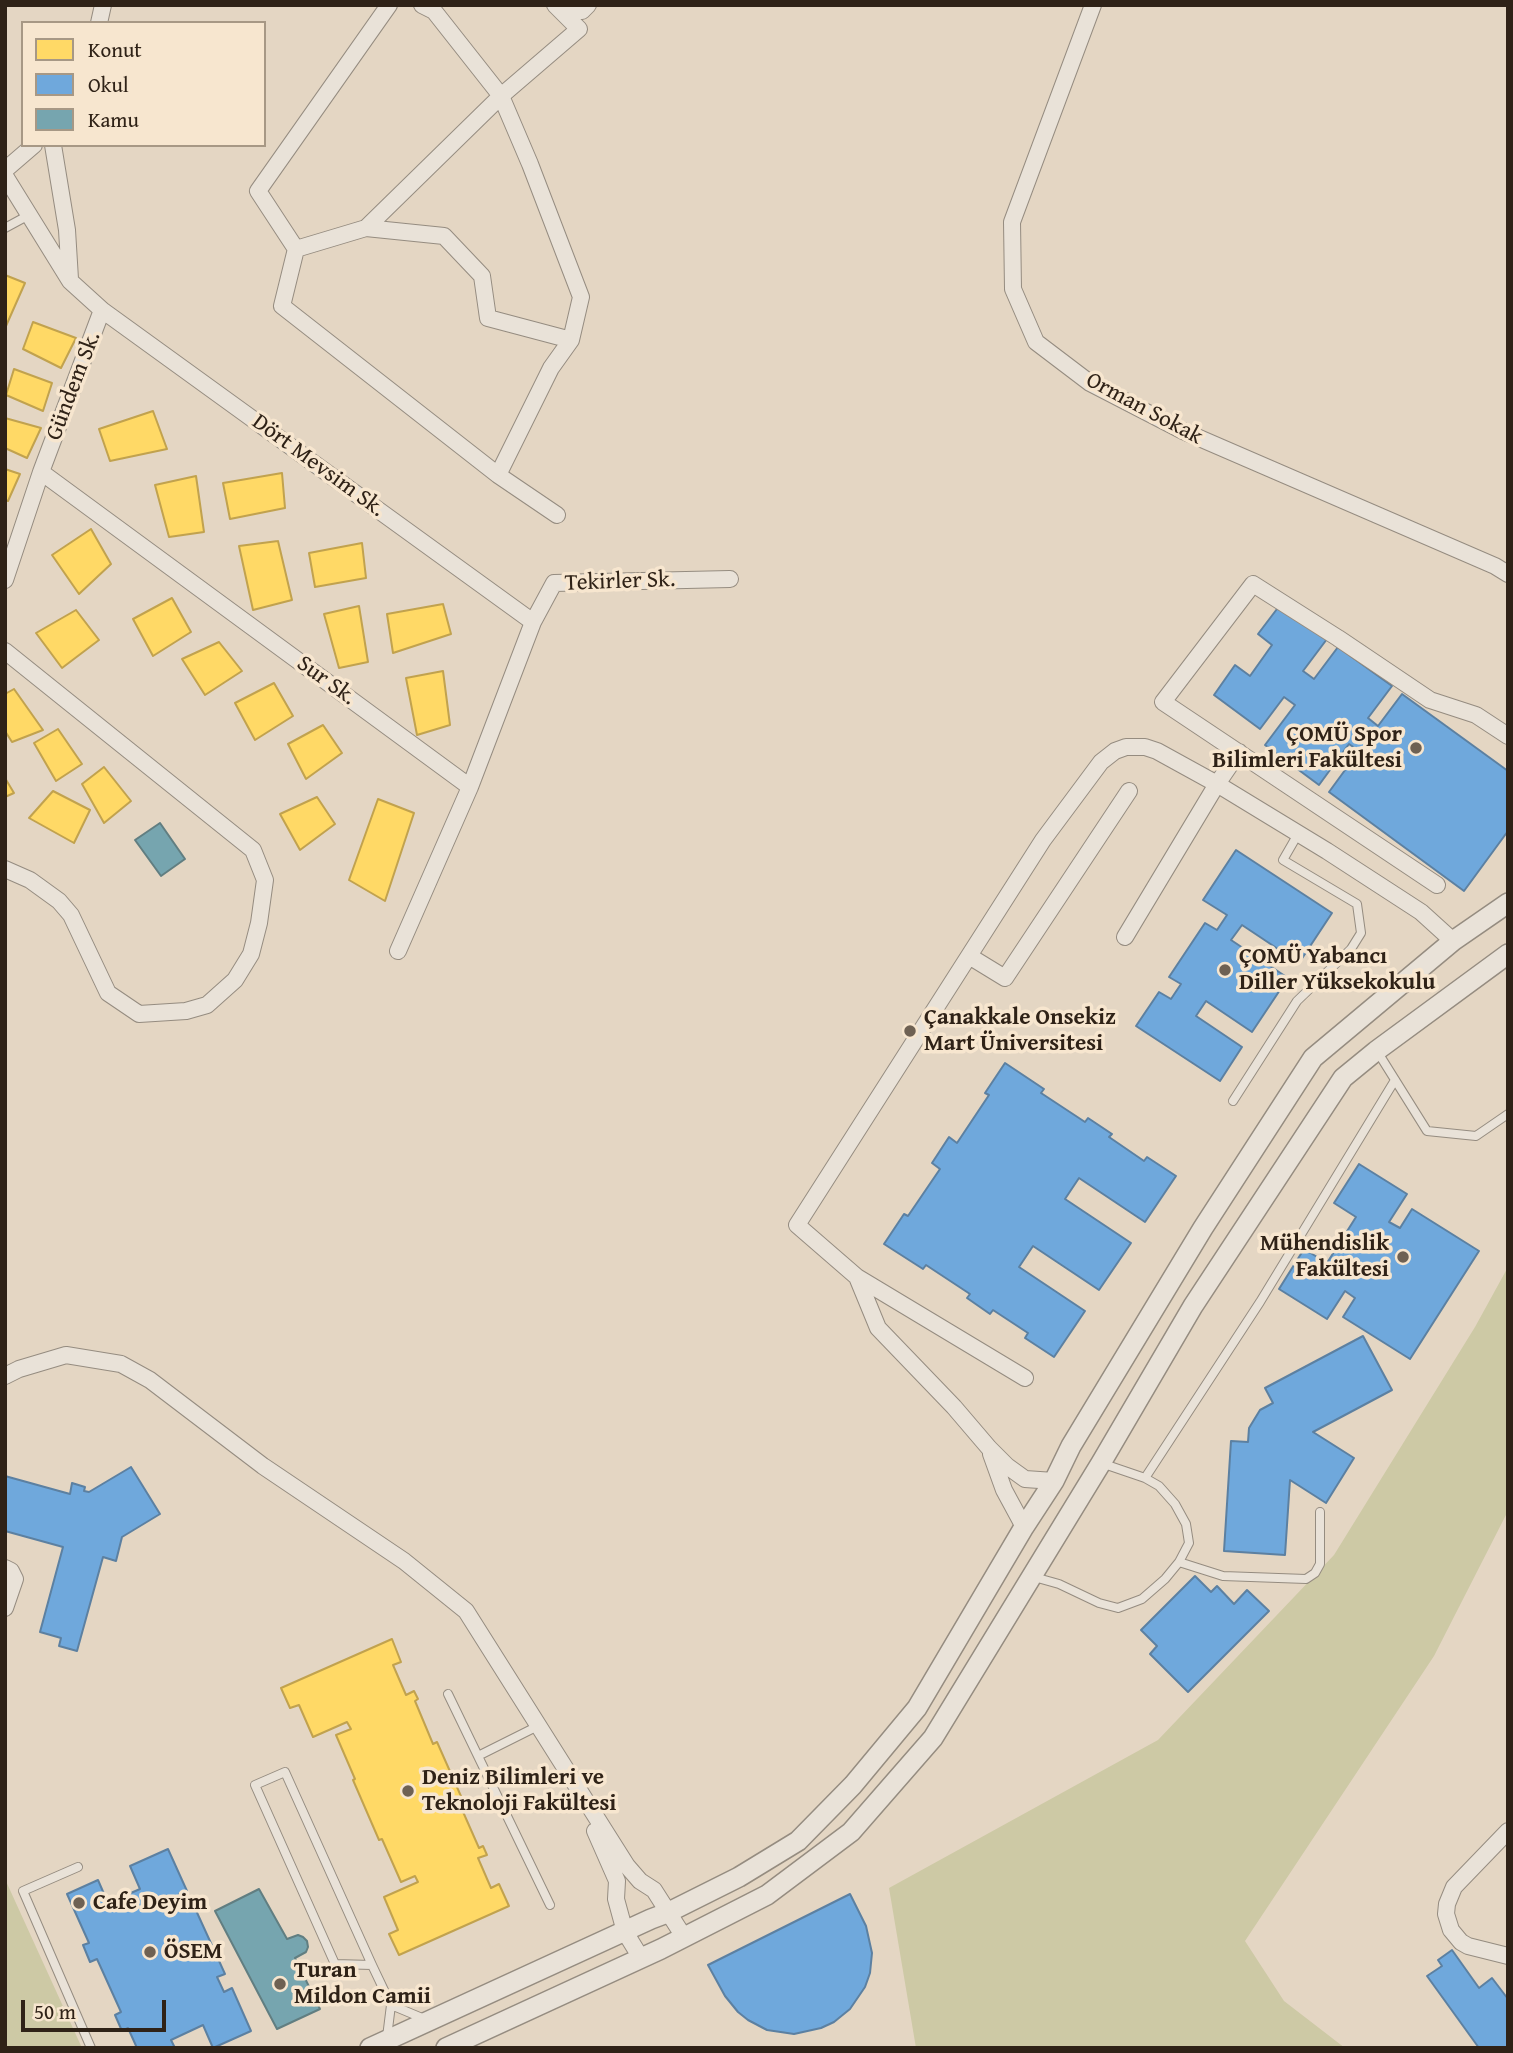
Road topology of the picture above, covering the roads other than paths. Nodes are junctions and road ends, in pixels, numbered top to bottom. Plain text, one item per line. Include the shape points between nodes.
1 (389, 5) edge
2 (422, 5) edge
3 (555, 5) edge
4 (561, 5) edge
5 (588, 5) edge
6 (1093, 5) edge
7 (501, 96) junction
8 (32, 147) edge
9 (53, 147) edge
10 (5, 170) edge
11 (5, 176) edge
12 (29, 215) junction
13 (5, 228) edge
14 (366, 228) junction
15 (296, 249) junction
16 (70, 281) junction
17 (103, 310) junction
18 (571, 340) junction
19 (41, 472) junction
20 (498, 475) junction
21 (557, 515) dead end
22 (1508, 574) edge
23 (730, 579) dead end
24 (5, 580) edge
25 (533, 622) junction
26 (5, 651) edge
27 (1508, 736) edge
28 (1239, 752) junction
29 (1217, 784) junction
30 (470, 787) junction
31 (1129, 791) dead end
32 (1298, 834) junction
33 (5, 869) edge
34 (1437, 885) dead end
35 (1508, 903) edge
36 (1125, 937) dead end
37 (1453, 941) junction
38 (398, 951) dead end
39 (1508, 954) edge
40 (969, 956) junction
41 (1376, 1051) junction
42 (1395, 1080) junction
43 (1233, 1101) dead end
44 (1508, 1114) edge
45 (857, 1278) junction
46 (5, 1376) edge
47 (1026, 1378) dead end
48 (5, 1383) edge
49 (989, 1448) junction
50 (1101, 1463) junction
51 (1145, 1478) junction
52 (1054, 1481) junction
53 (1084, 1490) junction
54 (1320, 1512) dead end
55 (1024, 1527) junction
56 (1049, 1547) junction
57 (1179, 1562) junction
58 (5, 1568) edge
59 (1031, 1576) junction
60 (5, 1608) edge
61 (448, 1694) dead end
62 (532, 1729) junction
63 (478, 1756) junction
64 (1508, 1831) edge
65 (78, 1867) dead end
66 (550, 1905) dead end
67 (667, 1913) junction
68 (625, 1932) junction
69 (684, 1937) junction
70 (1508, 1956) edge
71 (641, 1958) junction
72 (372, 1965) junction
73 (391, 2005) junction
74 (430, 2021) junction
75 (378, 2044) edge
76 (91, 2048) edge
77 (446, 2048) edge

1 - 15 street via 258,191
2 - 7 street via 434,11
3 - 7 street via 579,29
4 - 5 street via 582,11
6 - 22 street, Orman Sokak via 1012,222 1013,289 1036,342 1090,383 1183,431
7 - 14 street
7 - 18 street via 581,298
8 - 10 street
9 - 16 street via 68,230
11 - 12 street, Gündem Sk.
12 - 13 lane
12 - 16 street, Gündem Sk.
14 - 15 street
14 - 18 street via 444,236 482,276 488,317
15 - 20 street via 282,306
16 - 17 street, Gündem Sk.
17 - 19 street, Gündem Sk.
17 - 25 street, Dört Mevsim Sk.
18 - 20 street via 551,368
19 - 24 street, Gündem Sk.
19 - 30 street, Sur Sk.
20 - 21 street
23 - 25 street, Tekirler Sk. via 554,583
25 - 30 street
26 - 33 street via 253,850 265,880 251,954 235,980 208,1005 139,1014 108,993 71,915 59,901
27 - 28 street via 1476,715 1430,700 1253,584 1163,702
28 - 29 street
28 - 34 street
29 - 32 street
29 - 36 street
29 - 40 street via 1145,747 1115,751 1101,762 1043,840
30 - 38 street
31 - 40 street via 1005,978
32 - 37 street via 1421,912
32 - 43 lane via 1283,860 1357,904 1361,933 1351,949 1297,1001
35 - 37 street
37 - 52 street via 1313,1058 1203,1228
39 - 41 street
40 - 45 street via 797,1225
41 - 42 lane
41 - 50 street via 1343,1078 1193,1306
42 - 44 lane via 1427,1131 1476,1136
42 - 51 lane via 1260,1302
45 - 47 street
45 - 49 street via 878,1328
46 - 67 street via 66,1355 121,1364 404,1561 466,1611 627,1866 654,1890
48 - 62 street via 65,1361 119,1369 147,1384 261,1471 400,1566 459,1615
49 - 52 street via 1026,1479
49 - 55 street
50 - 51 lane
50 - 53 street
51 - 57 lane via 1160,1486 1186,1524 1189,1543
52 - 53 street
52 - 55 street
53 - 56 street
54 - 57 lane via 1320,1564 1306,1579 1223,1576
55 - 56 street
55 - 67 street via 917,1708 853,1785 798,1841
56 - 59 street
57 - 59 lane via 1142,1599 1118,1608
58 - 60 street via 15,1580
59 - 69 street via 933,1738 851,1832 767,1895
61 - 63 lane
62 - 63 lane
62 - 68 street via 594,1828 617,1881 616,1899
63 - 66 lane
64 - 70 street via 1454,1887 1446,1914 1461,1942
65 - 76 lane via 23,1891
67 - 68 street
67 - 69 street
68 - 71 street
68 - 74 street
69 - 71 street
71 - 77 street
72 - 72 lane via 285,1772 255,1785 335,1964
72 - 73 lane
73 - 74 lane
73 - 75 lane
74 - 75 street

